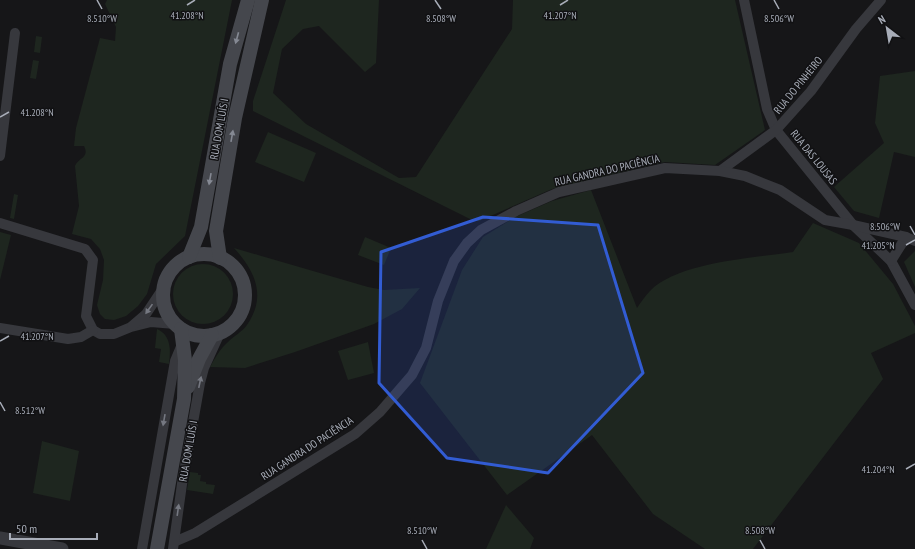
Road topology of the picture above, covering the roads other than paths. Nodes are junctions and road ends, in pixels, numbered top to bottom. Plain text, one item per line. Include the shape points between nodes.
1 (248, 0) edge
2 (262, 0) edge
3 (744, 0) edge
4 (881, 0) edge
5 (15, 33) dead end
6 (3, 116) edge
7 (776, 130) junction
8 (0, 156) edge
9 (720, 171) junction
10 (0, 223) edge
11 (853, 225) junction
12 (910, 239) edge
13 (189, 257) junction
14 (220, 258) junction
15 (891, 261) junction
16 (164, 287) junction
17 (915, 305) edge
18 (130, 327) junction
19 (0, 328) edge
20 (93, 330) junction
21 (180, 331) junction
22 (216, 334) junction
23 (184, 399) junction
24 (0, 538) edge
25 (174, 545) edge
26 (62, 549) edge
27 (142, 549) edge
28 (157, 549) edge

1 -> 13 main road, RUA DOM LUÍS I via 230,64 201,227
14 -> 2 main road, RUA DOM LUÍS I via 216,230 235,118
3 - 7 street, RUA DAS LOUSAS via 767,109
4 - 7 street, RUA DO PINHEIRO via 856,28 811,91
5 - 6 street
6 - 8 street
7 - 9 street, RUA DO PINHEIRO
7 - 11 street, RUA DAS LOUSAS
9 - 11 street, RUA GANDRA DO PACIÊNCIA via 745,176 780,190 825,220
9 - 25 street, RUA GANDRA DO PACIÊNCIA via 665,168 559,192 481,230 467,243 454,261 438,301 426,348 412,375 380,412 348,438
10 - 20 street via 86,249 93,260 86,316
11 - 12 street, RUA GANDRA DO PACIÊNCIA
11 - 15 street, RUA DAS LOUSAS
12 - 15 street
13 - 14 main road, RUA DOM LUÍS I via 205,254
13 - 16 main road, RUA DOM LUÍS I via 176,266
14 - 22 main road, RUA DOM LUÍS I via 234,266 242,280 245,296 238,318
15 - 17 street, RUA DAS LOUSAS
16 -> 18 street via 146,314
16 - 21 main road, RUA DOM LUÍS I via 166,311
18 - 20 street via 114,334 100,334
18 - 21 street via 151,322
19 - 20 street via 68,339 81,337
21 - 22 main road via 196,335
21 - 23 main road, RUA DOM LUÍS I via 185,360
21 -> 27 street
22 - 23 main road, RUA DOM LUÍS I via 199,359
25 -> 22 street, RUA DOM LUÍS I via 200,383
23 - 28 main road, RUA DOM LUÍS I
24 - 26 street

